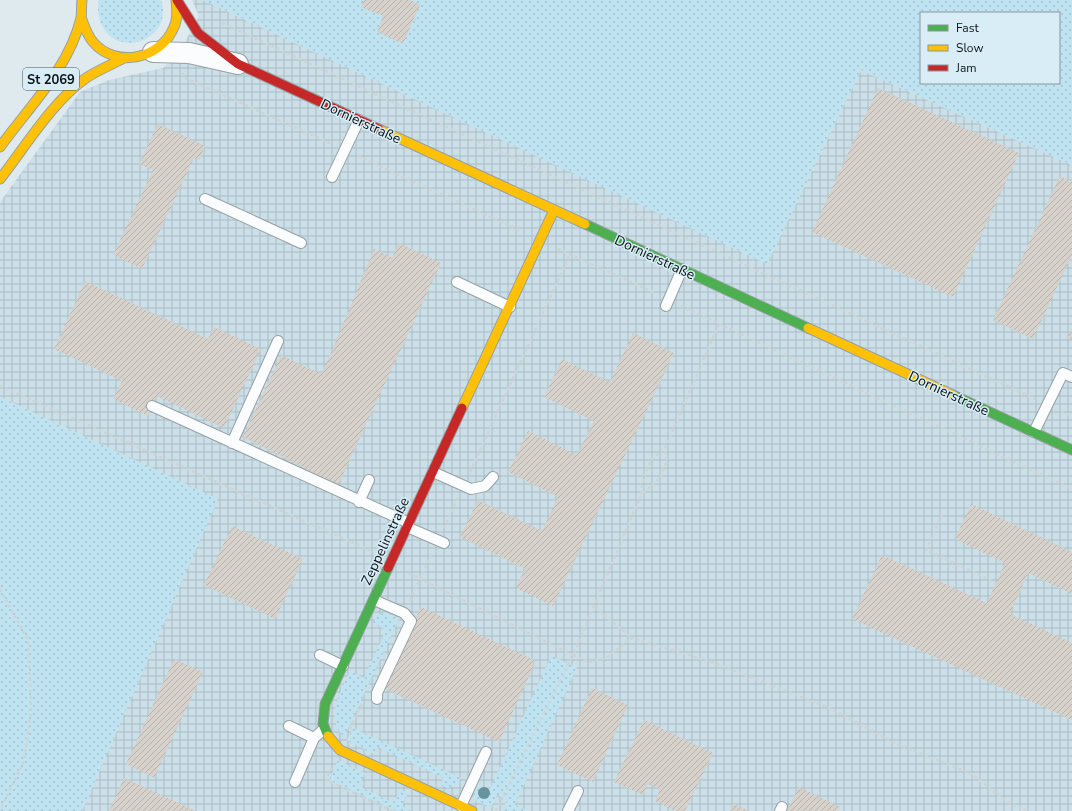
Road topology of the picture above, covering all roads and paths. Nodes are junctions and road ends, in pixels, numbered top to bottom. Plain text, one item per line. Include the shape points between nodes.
1 (82, 0) edge
2 (177, 0) edge
3 (81, 17) junction
4 (220, 23) dead end
5 (153, 52) junction
6 (124, 58) junction
7 (238, 64) junction
8 (183, 76) dead end
9 (359, 120) junction
10 (0, 147) edge
11 (344, 150) junction
12 (332, 177) dead end
13 (0, 179) edge
14 (205, 199) dead end
15 (554, 210) junction
16 (540, 240) junction
17 (301, 243) dead end
18 (682, 269) junction
19 (457, 282) dead end
20 (667, 302) junction
21 (510, 307) junction
22 (719, 324) junction
23 (278, 341) dead end
24 (1072, 377) edge
25 (0, 386) edge
26 (1047, 404) junction
27 (152, 406) dead end
28 (1072, 416) edge
29 (1034, 432) junction
30 (232, 443) junction
31 (665, 448) junction
32 (1072, 450) edge
33 (433, 472) junction
34 (493, 477) dead end
35 (369, 480) dead end
36 (1072, 489) edge
37 (641, 495) junction
38 (359, 502) junction
39 (942, 515) dead end
40 (408, 525) junction
41 (444, 543) dead end
42 (390, 563) junction
43 (996, 583) dead end
44 (0, 589) edge
45 (597, 598) junction
46 (374, 600) junction
47 (632, 638) junction
48 (320, 654) dead end
49 (573, 655) junction
50 (343, 666) junction
51 (377, 700) dead end
52 (289, 726) dead end
53 (323, 730) junction
54 (314, 738) junction
55 (486, 752) dead end
56 (335, 762) dead end
57 (295, 782) dead end
58 (578, 791) dead end
59 (461, 806) junction
60 (0, 810) edge
61 (392, 811) edge
62 (472, 811) edge
63 (496, 811) edge
64 (568, 811) edge
65 (1027, 811) edge

1 - 3 street
2 - 5 street via 173,30 165,42
2 - 7 street, Dornierstraße via 198,33
3 - 6 street via 87,33 97,46 109,54
3 - 10 street, St 2069 via 68,54
4 - 26 path
5 - 6 street via 139,57
5 - 7 street, Dornierstraße via 189,53
6 - 13 street, St 2069 via 83,81 67,94
7 - 9 street, Dornierstraße
8 - 11 path
9 - 11 lane
9 - 15 street, Dornierstraße
11 - 12 lane
11 - 16 path
14 - 17 lane
15 - 16 street, Zeppelinstraße
15 - 18 street, Dornierstraße
16 - 20 path
16 - 21 street, Zeppelinstraße
18 - 20 lane
18 - 29 street, Dornierstraße
19 - 21 lane
20 - 22 path
21 - 33 street, Zeppelinstraße
22 - 31 path
22 - 36 path
23 - 30 lane
24 - 26 lane via 1063,373
25 - 42 path via 369,549
26 - 28 path
26 - 29 lane
27 - 30 lane
29 - 32 street, Dornierstraße
30 - 38 lane
31 - 37 path via 652,459 645,474
31 - 37 path via 667,461 660,478
33 - 34 lane via 471,489 485,486
33 - 40 street, Zeppelinstraße
35 - 38 lane
37 - 45 path
38 - 40 lane
39 - 43 path via 926,550
40 - 41 lane
40 - 42 street, Zeppelinstraße
42 - 46 street, Zeppelinstraße
42 - 49 path
44 - 60 path via 28,640 31,710 24,761
45 - 47 path via 597,608 604,616
45 - 49 path
46 - 50 street, Zeppelinstraße
46 - 51 lane via 404,613 411,621 377,693
47 - 49 path via 606,658 589,662
47 - 65 path via 712,662 827,707 897,744 972,774 1007,802
48 - 50 lane
49 - 63 path
50 - 53 street, Zeppelinstraße via 325,704
52 - 54 lane
53 - 54 lane
53 - 59 street via 340,750
54 - 57 lane
55 - 59 lane
56 - 61 path via 326,780
58 - 64 lane
59 - 62 street

